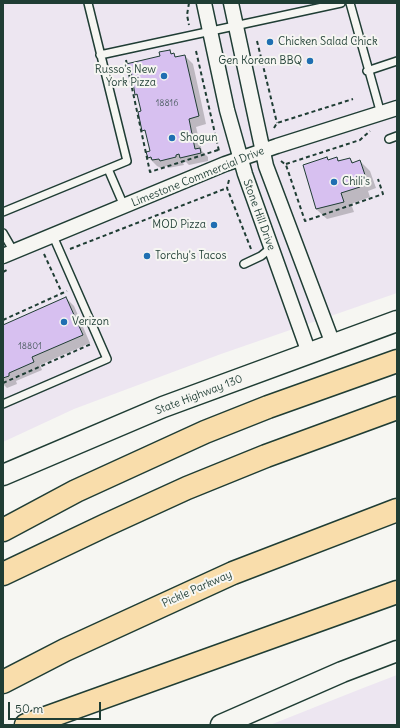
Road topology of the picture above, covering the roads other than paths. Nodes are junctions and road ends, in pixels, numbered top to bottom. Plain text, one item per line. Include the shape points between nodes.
1 (88, 3) edge
2 (204, 3) edge
3 (231, 3) edge
4 (341, 3) edge
5 (350, 3) edge
6 (235, 25) junction
7 (209, 31) junction
8 (100, 55) junction
9 (397, 61) edge
10 (368, 71) junction
11 (397, 108) edge
12 (381, 114) junction
13 (397, 136) edge
14 (389, 139) dead end
15 (262, 152) junction
16 (241, 159) junction
17 (108, 169) junction
18 (124, 206) junction
19 (3, 212) edge
20 (3, 232) edge
21 (53, 236) junction
22 (271, 248) junction
23 (8, 254) edge
24 (244, 264) dead end
25 (397, 321) edge
26 (333, 344) junction
27 (310, 353) junction
28 (397, 361) edge
29 (3, 404) edge
30 (397, 408) edge
31 (3, 475) edge
32 (397, 510) edge
33 (3, 530) edge
34 (3, 574) edge
35 (397, 592) edge
36 (397, 651) edge
37 (3, 682) edge
38 (26, 725) edge
39 (222, 725) edge

1 - 8 lane
2 - 7 street, Stone Hill Drive
3 - 6 street, Stone Hill Drive
4 - 6 lane
5 - 10 lane
6 - 7 lane
6 - 15 street, Stone Hill Drive
7 - 8 lane
7 - 16 street, Stone Hill Drive
8 - 17 lane via 127,162
9 - 10 lane
10 - 12 lane
11 - 12 street, Limestone Commercial Drive
12 - 15 street, Limestone Commercial Drive
13 - 14 lane
15 - 16 street, Limestone Commercial Drive
15 - 26 street, Stone Hill Drive
16 - 18 street, Limestone Commercial Drive
16 - 22 street, Stone Hill Drive
17 - 18 lane
17 - 19 lane
18 - 21 street, Limestone Commercial Drive
20 - 23 lane
21 - 23 street, Limestone Commercial Drive
21 - 29 lane via 107,359
22 - 24 lane
22 - 27 street, Stone Hill Drive
25 - 26 main road, State Highway 130
26 - 27 main road, State Highway 130
27 - 31 main road, State Highway 130 via 163,407
28 - 33 highway via 205,432 76,491
30 - 34 highway via 187,488
32 - 37 highway, Pickle Parkway via 233,573 65,650
35 - 38 highway
36 - 39 main road via 342,672

